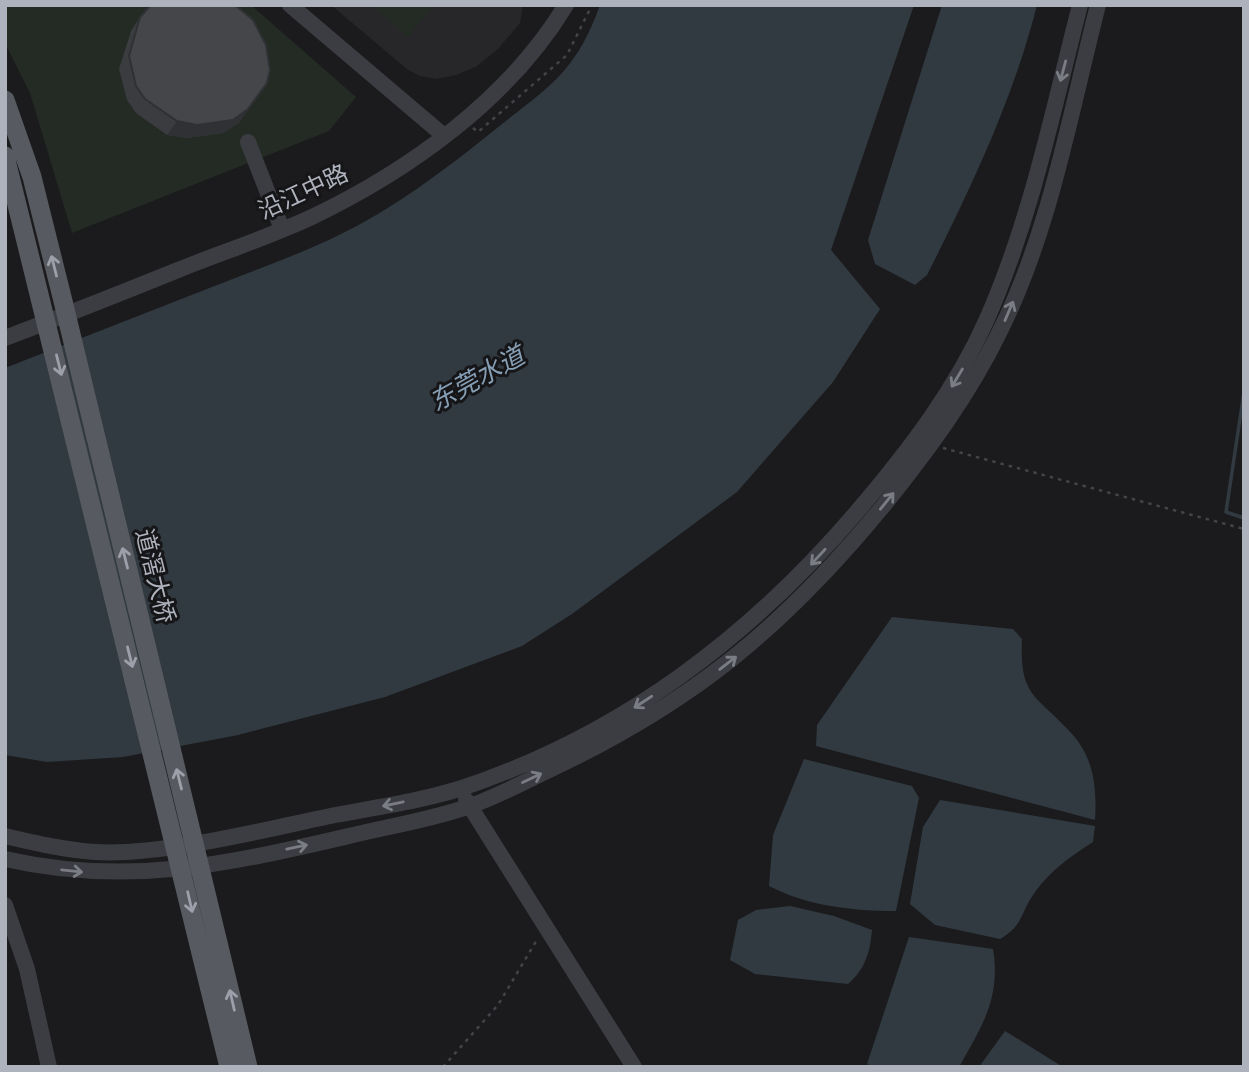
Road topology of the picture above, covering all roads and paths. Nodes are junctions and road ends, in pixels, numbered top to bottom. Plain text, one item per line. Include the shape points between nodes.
1 (290, 5) edge
2 (566, 5) edge
3 (592, 5) edge
4 (1080, 5) edge
5 (1098, 5) edge
6 (5, 100) edge
7 (462, 120) junction
8 (443, 135) junction
9 (248, 142) dead end
10 (5, 156) edge
11 (282, 229) junction
12 (5, 338) edge
13 (931, 445) junction
14 (1244, 529) edge
15 (460, 789) junction
16 (470, 806) junction
17 (5, 836) edge
18 (5, 859) edge
19 (5, 905) edge
20 (545, 925) junction
21 (49, 1067) edge
22 (229, 1067) edge
23 (248, 1067) edge
24 (443, 1067) edge
25 (634, 1067) edge

1 - 8 street
2 - 7 street, 沿江中路 via 528,59
3 - 7 path via 567,55 478,132
4 -> 15 street via 1002,285 967,362 908,452 787,590 708,657 625,713
13 -> 5 street via 1001,330 1034,248
23 -> 6 main road, 道滘大桥, bridge via 32,177
7 - 8 street, 沿江中路
8 - 11 street, 沿江中路 via 363,190
9 - 11 street
10 -> 22 main road, 道滘大桥, bridge
11 - 12 street, 沿江中路
13 - 14 path
16 -> 13 street via 634,728 719,671 835,565
15 - 16 street
15 -> 17 street via 320,819 135,850 99,852
18 -> 16 street via 91,873 166,872 301,847
16 - 20 street
19 - 21 street via 27,969
20 - 24 path via 498,1005
20 - 25 street

